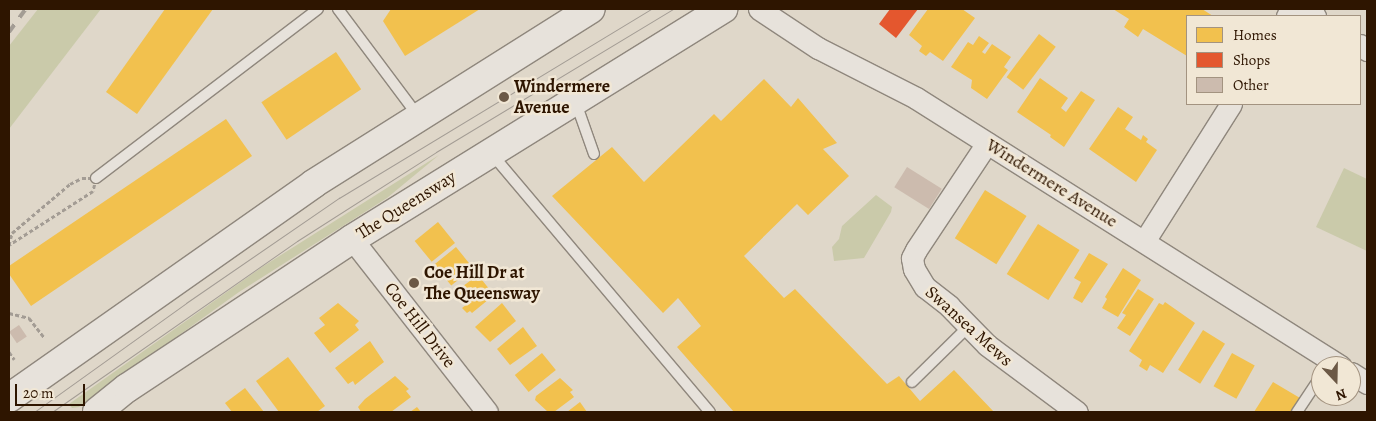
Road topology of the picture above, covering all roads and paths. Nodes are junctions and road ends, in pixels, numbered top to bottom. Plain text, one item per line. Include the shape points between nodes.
1 (318, 9) edge
2 (338, 9) edge
3 (591, 9) edge
4 (723, 9) edge
5 (759, 9) edge
6 (575, 101) junction
7 (1230, 105) edge
8 (419, 117) junction
9 (987, 143) junction
10 (490, 152) junction
11 (594, 154) dead end
12 (96, 178) junction
13 (352, 239) junction
14 (1145, 240) junction
15 (9, 245) edge
16 (9, 313) edge
17 (968, 327) junction
18 (44, 337) dead end
19 (9, 352) edge
20 (1314, 356) edge
21 (14, 359) dead end
22 (912, 382) dead end
23 (1311, 393) edge
24 (9, 398) edge
25 (97, 412) edge
26 (487, 412) edge
27 (710, 412) edge
28 (1077, 412) edge
29 (1297, 412) edge

1 - 12 lane
2 - 8 lane
3 - 8 main road
4 - 6 main road, The Queensway
5 - 9 street, Windermere Avenue via 818,48 916,98
6 - 10 main road, The Queensway
6 - 11 lane
7 - 14 street
8 - 24 main road via 313,184
9 - 14 street, Windermere Avenue
9 - 17 street, Swansea Mews via 912,258 925,287 950,306
10 - 13 main road, The Queensway
10 - 27 lane
12 - 15 path via 93,191
12 - 15 path via 82,178 70,184 12,232
13 - 25 main road, The Queensway
13 - 26 street, Coe Hill Drive
14 - 20 street, Windermere Avenue
16 - 18 path via 28,318
17 - 22 lane
17 - 28 street, Swansea Mews via 1029,378
19 - 21 path
23 - 29 lane

